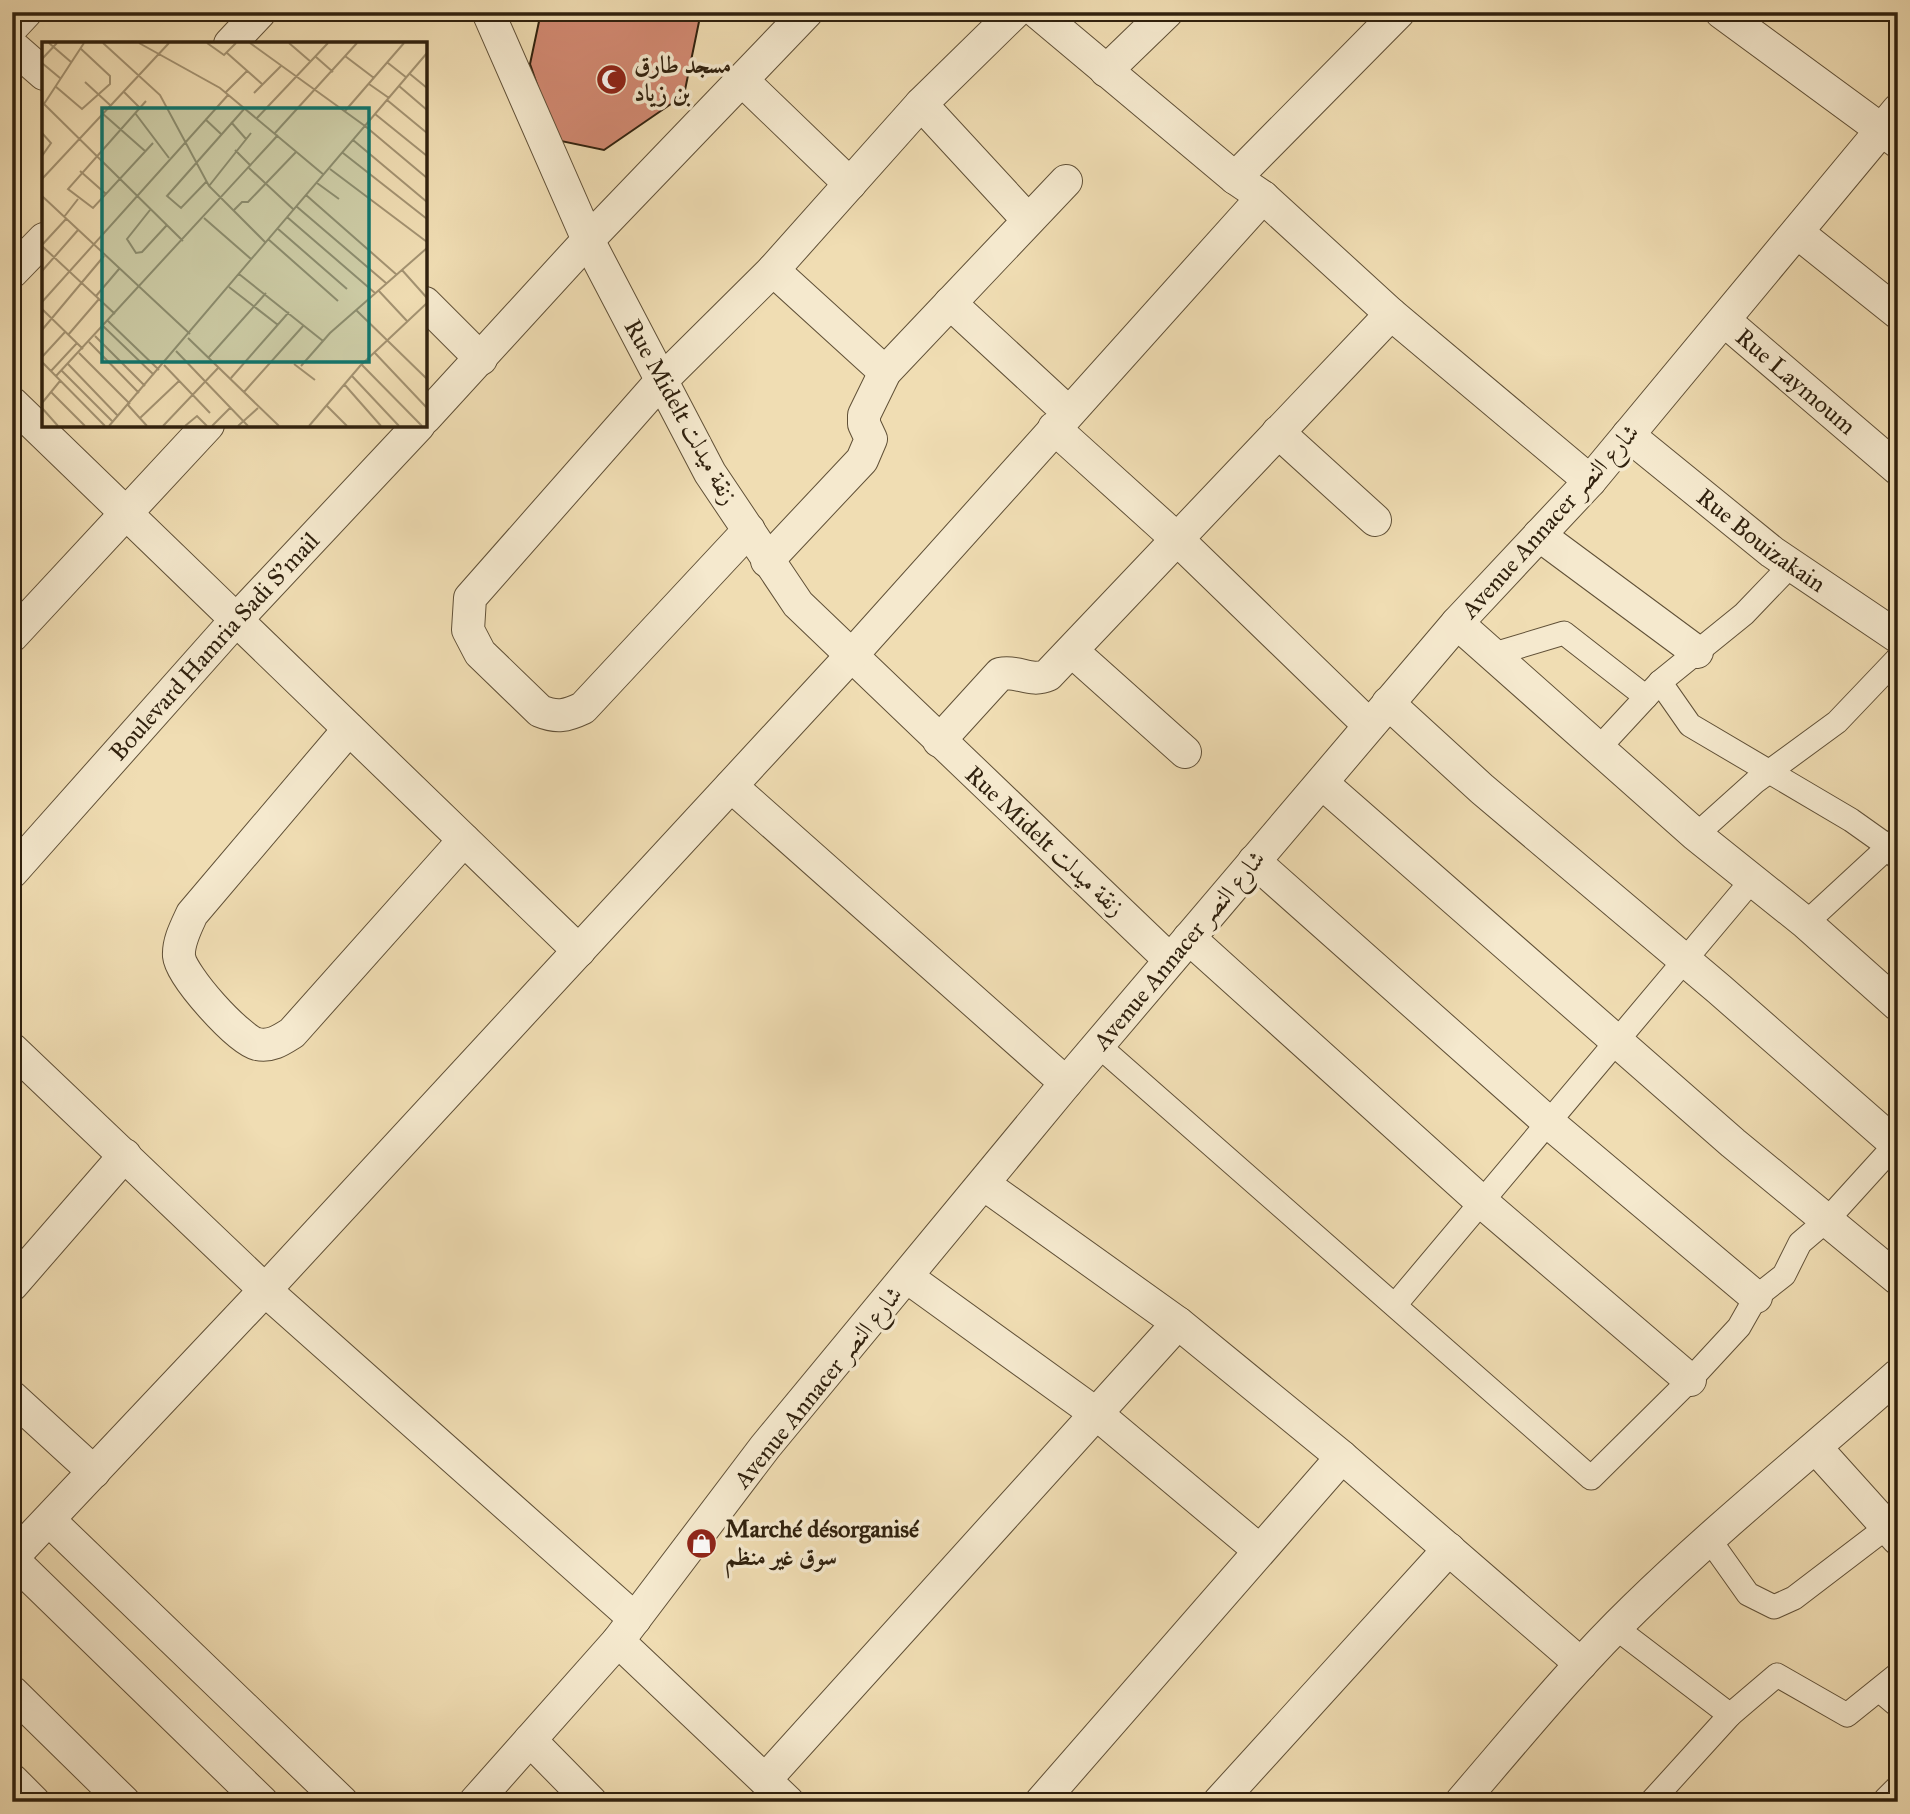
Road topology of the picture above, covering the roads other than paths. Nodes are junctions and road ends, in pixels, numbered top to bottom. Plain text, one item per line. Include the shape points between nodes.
1 (26, 12) edge
2 (260, 12) edge
3 (488, 12) edge
4 (807, 12) edge
5 (1015, 12) edge
6 (1037, 12) edge
7 (1167, 12) edge
8 (1399, 12) edge
9 (1738, 17) edge
10 (12, 27) edge
11 (237, 41) edge
12 (12, 46) edge
13 (1107, 71) junction
14 (42, 72) edge
15 (742, 80) junction
16 (921, 104) junction
17 (1893, 127) edge
18 (1236, 178) junction
19 (1066, 181) dead end
20 (850, 184) junction
21 (1263, 197) junction
22 (1028, 220) junction
23 (1798, 233) junction
24 (588, 240) junction
25 (42, 241) edge
26 (773, 270) junction
27 (12, 272) edge
28 (950, 303) junction
29 (427, 305) edge
30 (1898, 313) edge
31 (1391, 314) junction
32 (1725, 321) junction
33 (481, 359) junction
34 (885, 372) junction
35 (662, 380) junction
36 (12, 403) edge
37 (427, 416) edge
38 (1061, 420) junction
39 (206, 427) edge
40 (417, 427) edge
41 (1278, 432) junction
42 (1628, 435) junction
43 (1898, 468) edge
44 (1590, 481) junction
45 (126, 513) junction
46 (1375, 520) dead end
47 (749, 530) junction
48 (1539, 535) junction
49 (1177, 539) junction
50 (767, 561) junction
51 (1791, 565) junction
52 (18, 619) edge
53 (236, 621) junction
54 (1457, 623) junction
55 (1898, 638) edge
56 (1072, 651) junction
57 (1697, 652) junction
58 (1491, 655) junction
59 (851, 656) junction
60 (1898, 658) edge
61 (1653, 689) junction
62 (1379, 714) junction
63 (349, 729) junction
64 (939, 741) junction
65 (1598, 748) junction
66 (1185, 752) dead end
67 (1769, 772) junction
68 (1322, 783) junction
69 (731, 786) junction
70 (1696, 835) junction
71 (464, 840) junction
72 (1895, 848) edge
73 (1254, 861) junction
74 (12, 873) edge
75 (1753, 879) junction
76 (1806, 923) junction
77 (1180, 949) junction
78 (579, 951) junction
79 (1684, 960) junction
80 (1898, 1005) edge
81 (1618, 1039) junction
82 (1099, 1046) junction
83 (15, 1058) edge
84 (1066, 1083) junction
85 (1548, 1122) junction
86 (1897, 1144) edge
87 (125, 1155) junction
88 (985, 1185) junction
89 (1483, 1203) junction
90 (1827, 1220) junction
91 (907, 1278) junction
92 (1898, 1279) edge
93 (12, 1285) edge
94 (265, 1290) junction
95 (1756, 1297) junction
96 (1395, 1305) junction
97 (1178, 1323) junction
98 (1898, 1375) edge
99 (1690, 1380) junction
100 (12, 1397) edge
101 (1098, 1415) junction
102 (1816, 1448) junction
103 (1342, 1457) junction
104 (94, 1472) junction
105 (49, 1520) junction
106 (1892, 1533) edge
107 (1709, 1539) junction
108 (1449, 1549) junction
109 (1259, 1550) junction
110 (12, 1559) edge
111 (1616, 1628) junction
112 (626, 1630) junction
113 (1581, 1664) junction
114 (1898, 1674) edge
115 (1879, 1690) junction
116 (12, 1692) edge
117 (1898, 1706) edge
118 (1730, 1715) junction
119 (530, 1740) junction
120 (12, 1780) edge
121 (765, 1780) junction
122 (1898, 1793) edge
123 (34, 1802) edge
124 (124, 1802) edge
125 (262, 1802) edge
126 (342, 1802) edge
127 (475, 1802) edge
128 (591, 1802) edge
129 (788, 1802) edge
130 (1041, 1802) edge
131 (1219, 1802) edge
132 (1461, 1802) edge
133 (1651, 1802) edge
134 (1889, 1802) edge

1 - 10 street
2 - 11 street
3 - 24 street, Rue Midelt زنقة ميدلت
4 - 15 street
5 - 16 street
6 - 13 street
7 - 13 street
8 - 18 street
9 - 17 street
12 - 14 street
13 - 18 street
15 - 20 street
15 - 24 street
16 - 20 street
16 - 22 street
17 - 23 street, Avenue Annacer شارع النصر
18 - 21 street
19 - 22 street
20 - 26 street
21 - 31 street
21 - 38 street
22 - 28 street
23 - 30 street
23 - 32 street, Avenue Annacer شارع النصر
24 - 33 street
24 - 35 street, Rue Midelt زنقة ميدلت
25 - 27 street
26 - 34 street
26 - 35 street
28 - 34 street
28 - 38 street
29 - 33 street
31 - 41 street
31 - 44 street
32 - 42 street, Avenue Annacer شارع النصر
32 - 43 street, Rue Laymoum
33 - 37 street
34 - 50 street via 864,415 872,439 862,460
35 - 47 street, Rue Midelt زنقة ميدلت via 709,473
35 - 47 street via 470,598 468,630 480,653 540,711 566,716 583,708
36 - 45 street
38 - 49 street
38 - 59 street
39 - 45 street
40 - 53 street, Boulevard Hamria Sadi S'mail
41 - 46 street
41 - 49 street
42 - 44 street, Avenue Annacer شارع النصر
42 - 51 street, Rue Bouizakain
44 - 48 street, Avenue Annacer شارع النصر
45 - 52 street
45 - 53 street
47 - 50 street, Rue Midelt زنقة ميدلت
48 - 54 street, Avenue Annacer شارع النصر
48 - 57 street
49 - 56 street
49 - 62 street
50 - 59 street, Rue Midelt زنقة ميدلت via 798,604
51 - 55 street, Rue Bouizakain
51 - 57 street via 1744,614
53 - 63 street
53 - 74 street, Boulevard Hamria Sadi S'mail
54 - 58 street
54 - 62 street, Avenue Annacer شارع النصر
56 - 64 street via 1037,680 1012,672 1000,674
56 - 66 street
57 - 61 street
58 - 61 street via 1564,633
58 - 65 street
59 - 64 street, Rue Midelt زنقة ميدلت
59 - 69 street
60 - 67 street via 1837,722
61 - 65 street
61 - 67 street via 1690,725
62 - 68 street, Avenue Annacer شارع النصر
62 - 79 street via 1482,789
63 - 71 street
63 - 71 street via 192,915 182,937 178,954 186,975 246,1040 260,1045 276,1043 292,1033
64 - 77 street, Rue Midelt زنقة ميدلت
65 - 70 street
67 - 70 street
67 - 72 street
68 - 73 street, Avenue Annacer شارع النصر
68 - 81 street
69 - 78 street
69 - 84 street
70 - 75 street
71 - 78 street
72 - 76 street
73 - 77 street, Avenue Annacer شارع النصر
73 - 85 street
75 - 76 street
75 - 79 street
76 - 80 street
77 - 82 street, Avenue Annacer شارع النصر
77 - 89 street, Rue Midelt زنقة ميدلت
78 - 94 street
79 - 81 street
79 - 86 street
81 - 85 street
81 - 90 street
82 - 84 street, Avenue Annacer شارع النصر
82 - 96 street
83 - 87 street
84 - 88 street, Avenue Annacer شارع النصر
85 - 89 street
85 - 95 street
86 - 90 street
87 - 93 street
87 - 94 street
88 - 91 street, Avenue Annacer شارع النصر
88 - 97 street
89 - 96 street
89 - 99 street, Rue Midelt زنقة ميدلت
90 - 92 street
90 - 95 street via 1800,1243 1784,1275
91 - 101 street
91 - 112 street, Avenue Annacer شارع النصر via 765,1447
94 - 104 street
94 - 112 street
95 - 99 street via 1738,1327
96 - 99 street via 1591,1478
97 - 101 street
97 - 103 street
98 - 102 street
100 - 104 street
101 - 109 street
101 - 121 street
102 - 106 street
102 - 107 street
103 - 108 street
103 - 109 street
104 - 105 street
105 - 110 street
105 - 126 street
106 - 107 street via 1774,1607 1748,1594
107 - 111 street
108 - 113 street
108 - 131 street
109 - 130 street
110 - 125 street
111 - 113 street
111 - 118 street
112 - 119 street, Avenue Annacer شارع النصر
112 - 121 street
113 - 132 street
114 - 115 street
115 - 117 street
115 - 118 street via 1847,1715 1777,1675
116 - 124 street
118 - 133 street
119 - 127 street, Avenue Annacer شارع النصر
119 - 128 street
120 - 123 street
121 - 129 street
122 - 134 street

